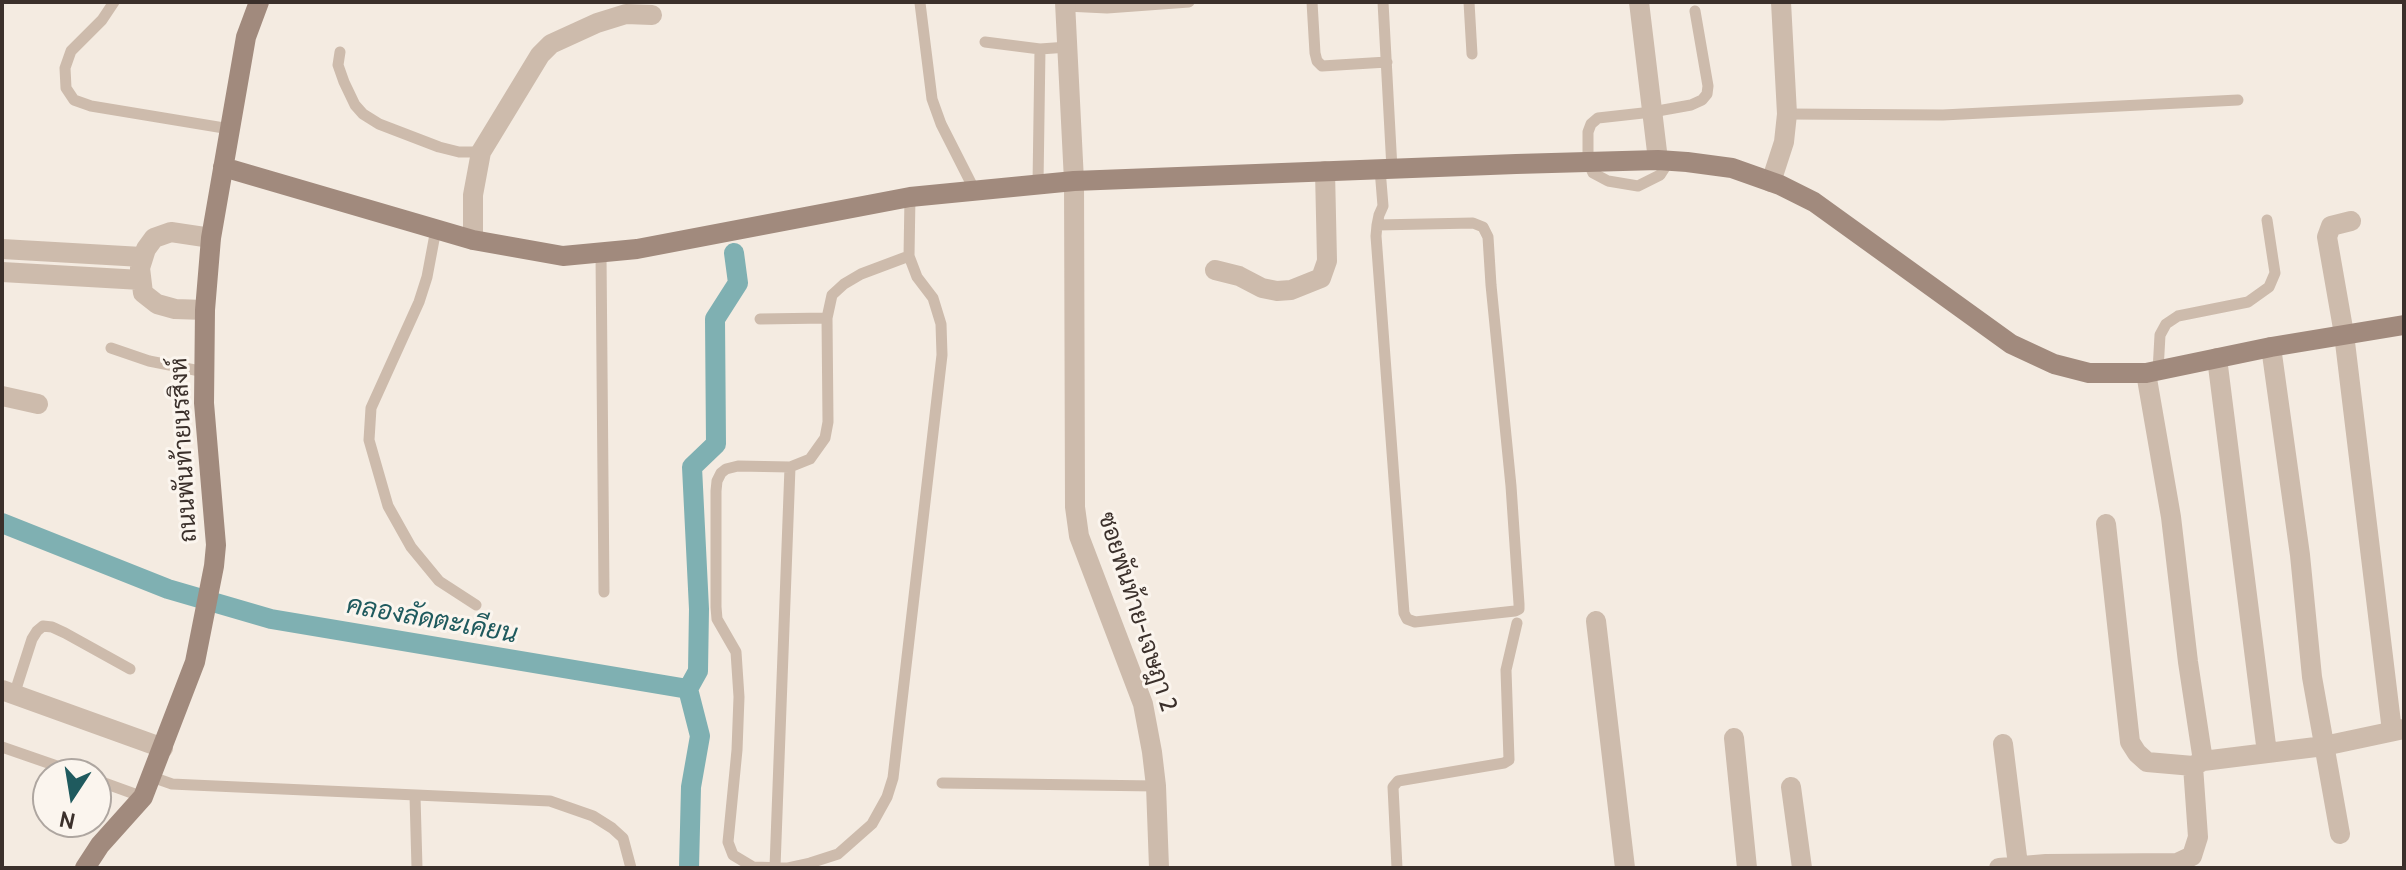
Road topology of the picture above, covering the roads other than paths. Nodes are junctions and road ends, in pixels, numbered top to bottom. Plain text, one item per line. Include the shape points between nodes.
1 (114, 2) edge
2 (259, 2) edge
3 (1189, 2) edge
4 (1312, 2) edge
5 (1383, 2) edge
6 (1469, 2) edge
7 (1639, 2) edge
8 (1781, 2) edge
9 (920, 3) edge
10 (1066, 4) edge
11 (1695, 11) dead end
12 (652, 15) dead end
13 (985, 42) dead end
14 (1068, 47) junction
15 (1040, 49) junction
16 (340, 52) dead end
17 (1472, 54) dead end
18 (1387, 62) junction
19 (2238, 100) dead end
20 (1652, 112) junction
21 (1787, 114) junction
22 (230, 129) junction
23 (481, 152) junction
24 (1664, 160) junction
25 (1588, 162) junction
26 (223, 167) junction
27 (1386, 169) junction
28 (1325, 171) junction
29 (1074, 181) junction
30 (1771, 182) junction
31 (1038, 184) junction
32 (974, 189) junction
33 (910, 197) junction
34 (2267, 220) dead end
35 (2351, 221) dead end
36 (1377, 225) junction
37 (436, 229) junction
38 (211, 238) junction
39 (473, 240) junction
40 (2, 249) edge
41 (601, 254) junction
42 (909, 256) junction
43 (142, 257) junction
44 (1215, 270) dead end
45 (2, 272) edge
46 (141, 280) junction
47 (205, 310) junction
48 (827, 318) junction
49 (760, 319) dead end
50 (2404, 325) edge
51 (2344, 334) junction
52 (2271, 347) junction
53 (111, 348) dead end
54 (2217, 358) junction
55 (205, 372) junction
56 (2152, 372) junction
57 (2, 396) edge
58 (38, 404) dead end
59 (790, 467) junction
60 (2106, 524) dead end
61 (604, 592) dead end
62 (476, 605) dead end
63 (1596, 621) dead end
64 (1517, 623) dead end
65 (130, 669) dead end
66 (8, 693) edge
67 (2398, 730) edge
68 (1734, 738) dead end
69 (2003, 744) dead end
70 (2324, 746) junction
71 (2, 747) edge
72 (163, 748) junction
73 (2267, 753) junction
74 (34, 758) edge
75 (2198, 764) junction
76 (152, 777) junction
77 (942, 783) dead end
78 (112, 786) edge
79 (1156, 786) junction
80 (1791, 787) dead end
81 (415, 796) junction
82 (143, 797) junction
83 (2340, 834) dead end
84 (2009, 866) edge
85 (2046, 866) edge
86 (775, 867) edge
87 (85, 868) edge
88 (417, 868) edge
89 (631, 868) edge
90 (1159, 868) edge
91 (1397, 868) edge
92 (1625, 868) edge
93 (1747, 868) edge
94 (1802, 868) edge

1 - 22 lane via 71,51 66,88 74,100
2 - 22 street, ถนนพันท้ายนรสิงห์ via 246,37
3 - 10 lane
4 - 18 lane via 1315,53 1322,66
5 - 18 lane
6 - 17 lane
7 - 20 street
8 - 21 street
9 - 32 lane via 932,99
10 - 14 street, ซอยพันท้าย-เจษฎา 2
11 - 20 lane via 1707,94 1691,105
12 - 23 street via 626,14 551,44
13 - 15 lane
14 - 15 lane
14 - 29 street, ซอยพันท้าย-เจษฎา 2
15 - 31 lane
16 - 23 lane via 344,82 363,114 439,147
18 - 27 lane
19 - 21 lane via 1943,115
20 - 24 street
20 - 25 lane via 1598,118 1588,132
21 - 30 street
22 - 26 street, ถนนพันท้ายนรสิงห์
23 - 39 street via 473,195
24 - 25 street
24 - 30 street via 1732,168
25 - 27 street
26 - 37 street
26 - 38 street, ถนนพันท้ายนรสิงห์
27 - 28 street
27 - 36 lane
28 - 29 street
28 - 44 street via 1327,261 1321,278 1277,291
29 - 31 street
29 - 79 street, ซอยพันท้าย-เจษฎา 2 via 1075,507 1079,536 1143,704
30 - 56 street via 1814,202 2011,344 2089,373
31 - 32 street
32 - 33 street
33 - 41 street
33 - 42 lane
34 - 56 lane via 2275,273 2269,287 2248,302 2178,316 2166,324
35 - 51 street via 2331,226 2327,237
36 - 36 lane via 1404,613 1415,622 1515,611 1519,604 1512,501 1488,237 1473,223
37 - 39 street
37 - 62 lane via 419,302 371,408 369,440 388,506 411,547 439,581
38 - 43 street via 171,232 154,238
38 - 47 street, ถนนพันท้ายนรสิงห์
39 - 41 street via 563,256
40 - 43 street
41 - 61 lane
42 - 48 lane via 844,284 832,295
42 - 86 lane via 933,298 942,355 893,778 872,824 838,854
43 - 46 street
45 - 46 street
46 - 47 street via 143,293 157,304
47 - 55 street, ถนนพันท้ายนรสิงห์
48 - 49 lane
48 - 59 lane via 825,438 810,459
50 - 51 street
51 - 52 street
51 - 67 street
52 - 54 street
52 - 70 street
53 - 55 lane
54 - 56 street
54 - 73 street
55 - 72 street, ถนนพันท้ายนรสิงห์ via 214,566 195,662
56 - 75 street
57 - 58 street
59 - 86 lane
59 - 86 lane via 726,469 716,491 717,619 736,652 739,697 728,842 733,855 753,867
60 - 75 street via 2130,742 2147,762
63 - 92 street
64 - 91 lane via 1506,670 1509,760 1398,781 1393,787
65 - 66 lane via 43,626
66 - 72 street
67 - 70 street
68 - 93 street
69 - 84 street
70 - 73 street
70 - 83 street
71 - 74 lane
72 - 76 street, ถนนพันท้ายนรสิงห์
73 - 75 street
75 - 85 street via 2198,837 2192,856 2177,863
76 - 81 lane via 172,784
76 - 82 street, ถนนพันท้ายนรสิงห์
77 - 79 lane
78 - 82 lane
79 - 90 street, ซอยพันท้าย-เจษฎา 2
80 - 94 street
81 - 88 lane
81 - 89 lane via 564,805 593,816 623,838
82 - 87 street, ถนนพันท้ายนรสิงห์
84 - 85 street

